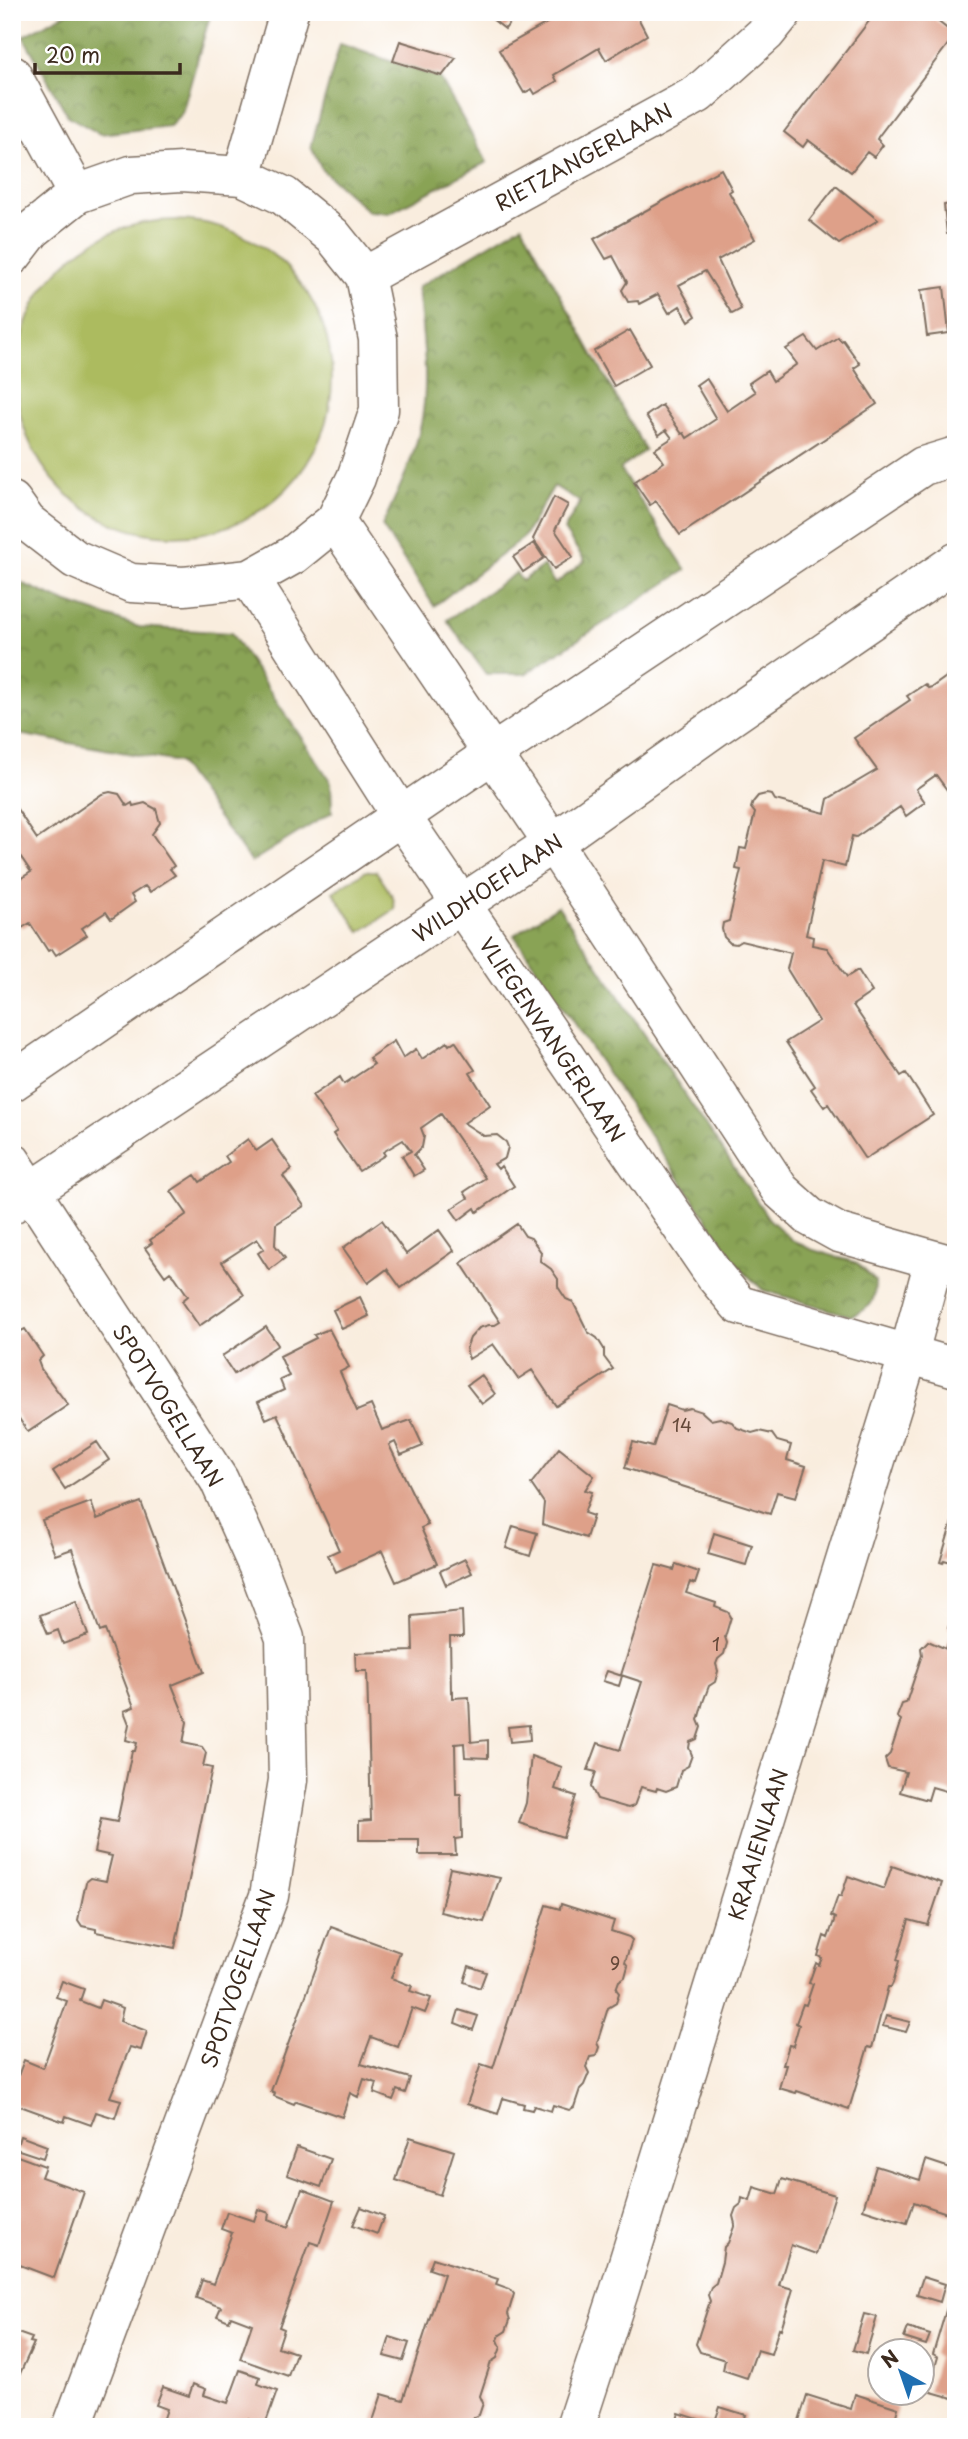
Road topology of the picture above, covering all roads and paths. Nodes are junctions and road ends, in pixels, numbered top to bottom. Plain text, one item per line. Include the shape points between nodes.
1 (289, 12) edge
2 (783, 12) edge
3 (12, 75) edge
4 (242, 176) junction
5 (77, 194) junction
6 (12, 256) edge
7 (365, 275) junction
8 (956, 456) edge
9 (17, 517) edge
10 (335, 521) junction
11 (956, 562) edge
12 (250, 579) junction
13 (492, 754) junction
14 (401, 816) junction
15 (553, 843) junction
16 (461, 904) junction
17 (12, 1082) edge
18 (19, 1186) edge
19 (945, 1263) edge
20 (909, 1353) junction
21 (956, 1368) edge
22 (72, 2427) edge
23 (575, 2427) edge

1 - 4 street
2 - 7 street, RIETZANGERLAAN via 698,94
3 - 5 street
4 - 5 street via 131,175
4 - 7 street via 284,196 333,236
5 - 6 street via 32,230
7 - 10 street via 378,339 379,410 356,478
8 - 13 street via 923,466
9 - 12 street via 75,559 131,583 184,586
10 - 12 street via 293,555
10 - 13 street
11 - 15 street, WILDHOEFLAAN
12 - 14 street, VLIEGENVANGERLAAN
13 - 14 street
13 - 15 street
14 - 16 street, VLIEGENVANGERLAAN
14 - 17 street
15 - 16 street, WILDHOEFLAAN
15 - 19 street via 780,1190 810,1217 839,1233
16 - 18 street, WILDHOEFLAAN
16 - 20 street, VLIEGENVANGERLAAN via 715,1276 739,1304
18 - 22 street, SPOTVOGELLAAN via 219,1480 285,1638 288,1780 269,1896
19 - 20 street, KRAAIENLAAN
20 - 21 street, VLIEGENVANGERLAAN
20 - 23 street, KRAAIENLAAN

